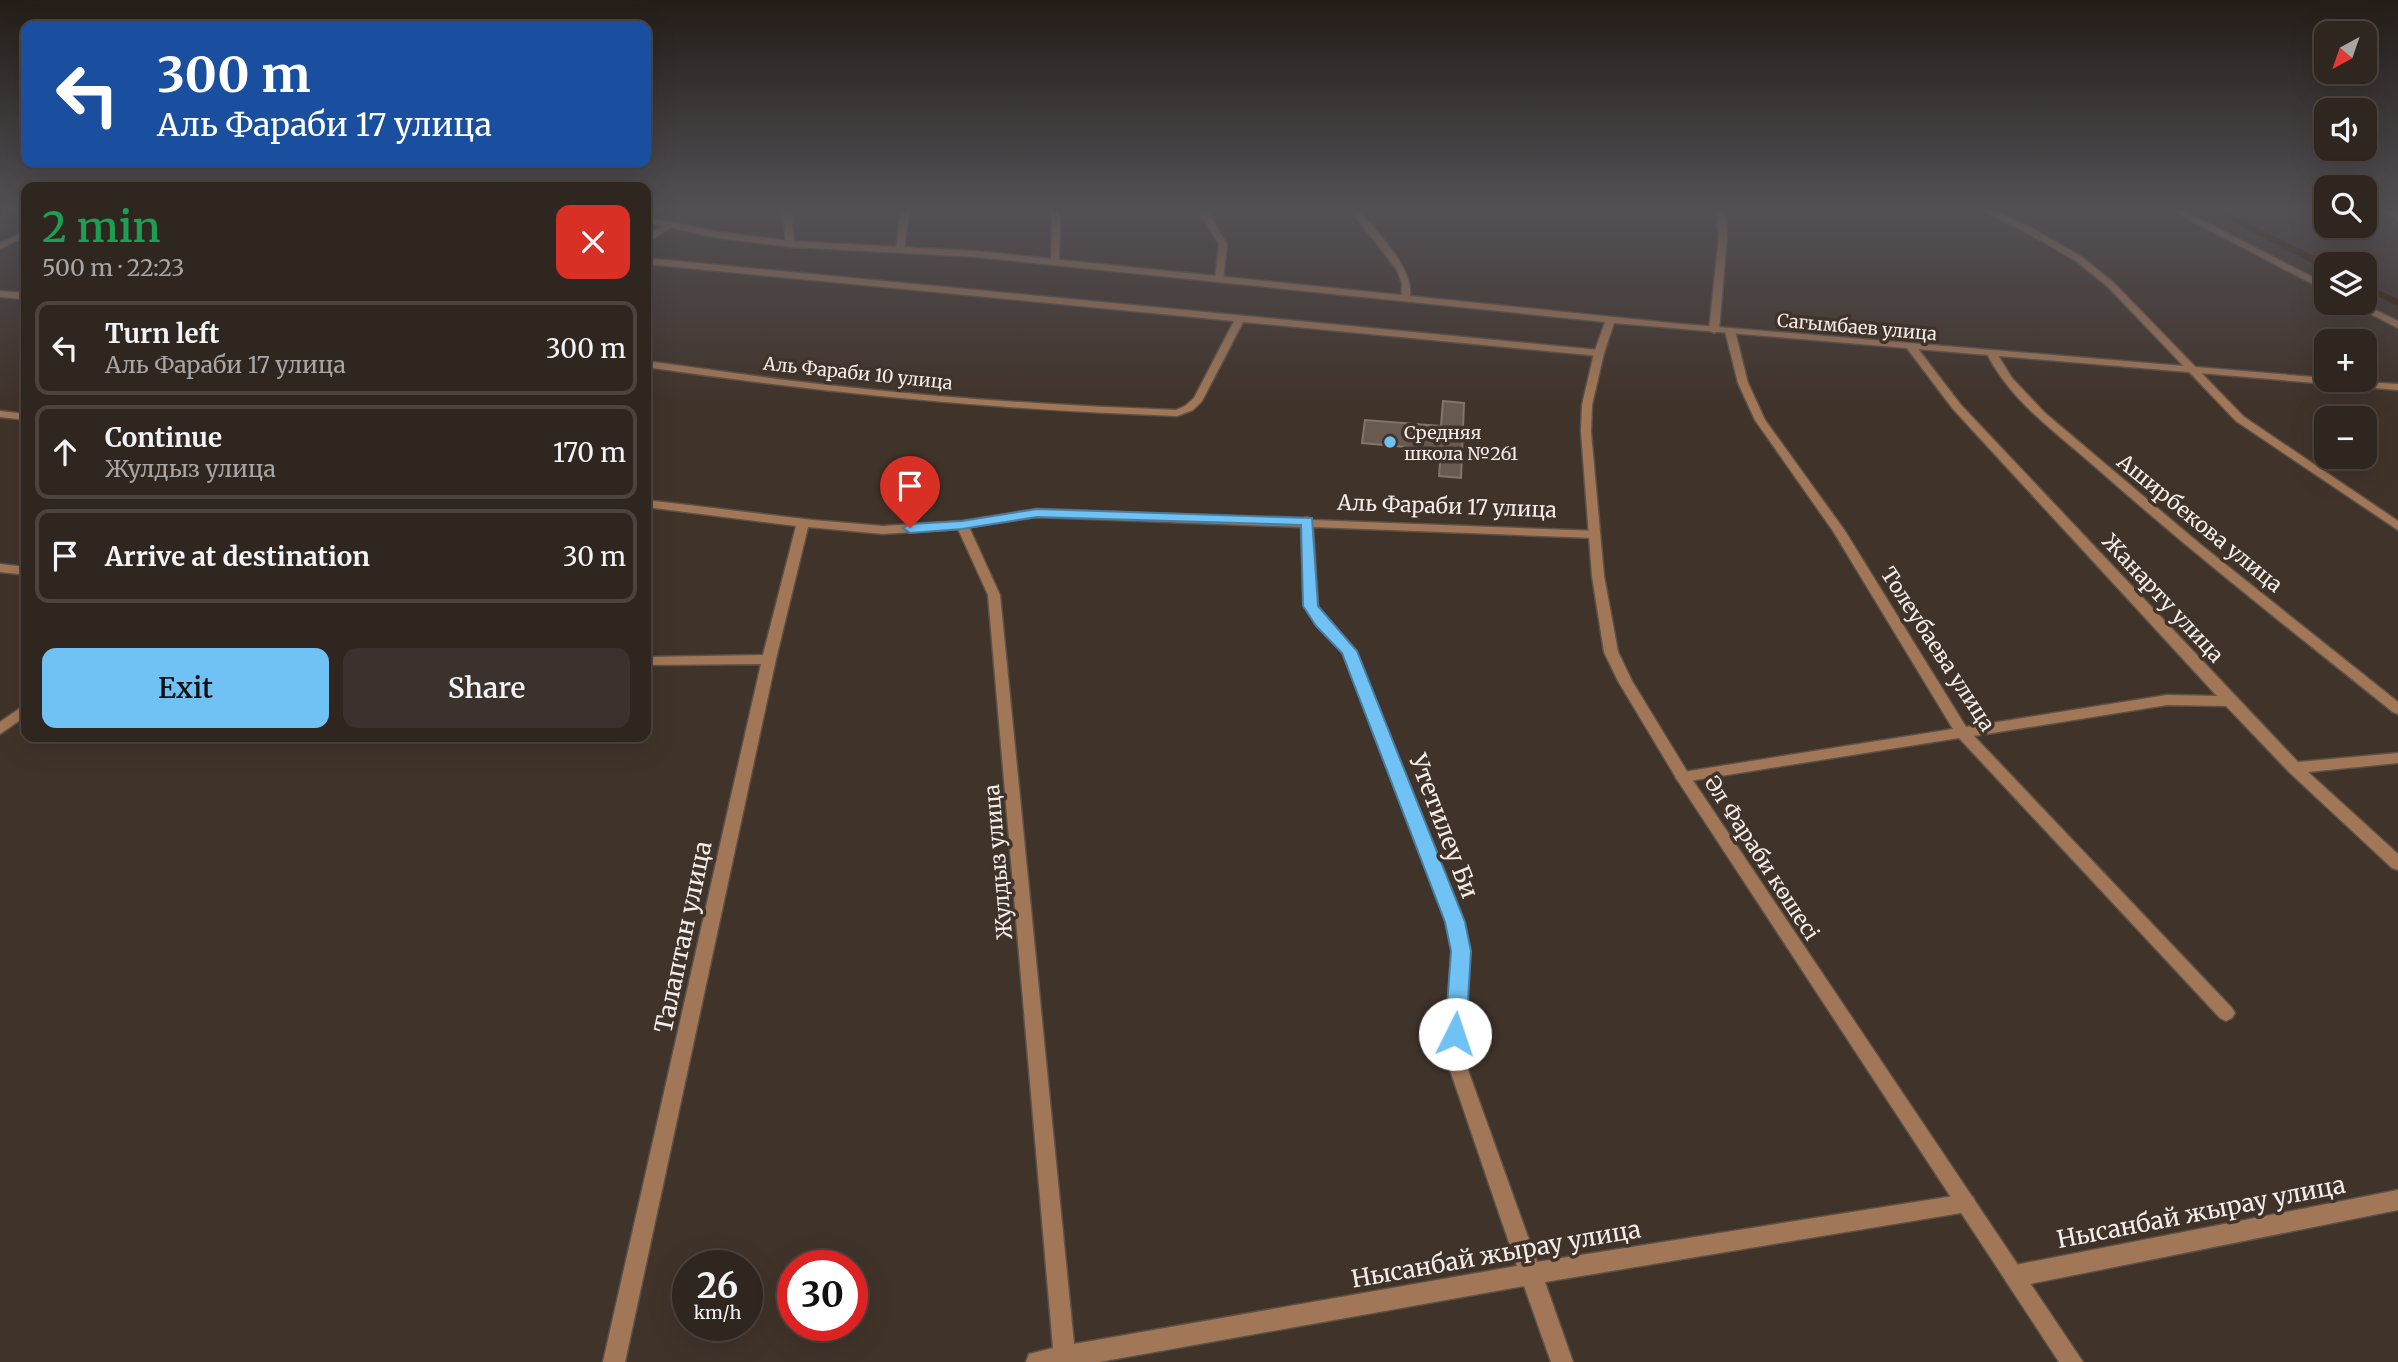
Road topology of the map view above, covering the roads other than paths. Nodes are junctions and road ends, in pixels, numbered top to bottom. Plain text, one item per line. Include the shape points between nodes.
1 (785, 275) edge
2 (1177, 275) edge
3 (1220, 275) edge
4 (1403, 275) edge
5 (1719, 275) edge
6 (2098, 275) edge
7 (1220, 279) junction
8 (0, 294) edge
9 (21, 296) edge
10 (1406, 300) junction
11 (2377, 314) edge
12 (1240, 319) junction
13 (1610, 320) junction
14 (2398, 325) edge
15 (1714, 330) junction
16 (1730, 331) junction
17 (1911, 347) junction
18 (1599, 353) junction
19 (1992, 354) junction
20 (651, 366) edge
21 (2193, 371) junction
22 (2398, 387) edge
23 (0, 414) edge
24 (21, 416) edge
25 (651, 504) edge
26 (1307, 521) junction
27 (803, 523) junction
28 (962, 525) junction
29 (2398, 526) edge
30 (1594, 534) junction
31 (0, 568) edge
32 (21, 570) edge
33 (769, 659) junction
34 (651, 661) edge
35 (2230, 701) junction
36 (2398, 709) edge
37 (21, 713) edge
38 (0, 729) edge
39 (1962, 732) junction
40 (2398, 758) edge
41 (2294, 768) junction
42 (1684, 777) junction
43 (2398, 864) edge
44 (2225, 1013) dead end
45 (2398, 1200) edge
46 (1966, 1204) junction
47 (1530, 1274) junction
48 (2015, 1276) junction
49 (1064, 1360) edge
50 (614, 1362) edge
51 (1037, 1362) edge
52 (1562, 1362) edge
53 (2072, 1362) edge

1 - 12 street
2 - 7 street, Сагымбаев улица
3 - 7 street
4 - 10 street
5 - 15 street
6 - 21 street
7 - 10 street, Сагымбаев улица
8 - 9 street
10 - 13 street, Сагымбаев улица
11 - 14 street
12 - 18 street
12 - 20 street, Аль Фараби 10 улица via 1198,399 1177,413 1067,410 813,387
13 - 15 street, Сагымбаев улица
13 - 18 street, Әл Фараби көшесі
15 - 16 street, Сагымбаев улица
16 - 17 street, Сагымбаев улица
16 - 39 street, Толеубаева улица via 1743,383 1760,420 1839,531
17 - 19 street, Сагымбаев улица
17 - 35 street, Жанарту улица via 1957,407
18 - 30 street, Әл Фараби көшесі via 1586,432
19 - 21 street, Сагымбаев улица
19 - 36 street, Аширбекова улица via 2022,397 2119,483
21 - 22 street, Сагымбаев улица
21 - 29 street via 2240,419
23 - 24 street
25 - 27 street
26 - 28 street, Аль Фараби 17 улица via 1037,513
26 - 30 street, Аль Фараби 17 улица
26 - 47 street, Утетилеу Би via 1311,606 1349,651 1455,922 1461,951 1455,1034 1460,1070
27 - 28 street via 883,530
27 - 33 street, Талаптан улица
28 - 49 street, Жулдыз улица via 994,595
30 - 42 street, Әл Фараби көшесі via 1611,652
31 - 32 street
33 - 34 street
33 - 50 street, Талаптан улица
35 - 39 street via 2167,699
35 - 41 street, Жанарту улица
37 - 38 street
39 - 42 street
39 - 44 street, Толеубаева улица
40 - 41 street
41 - 43 street, Жанарту улица
42 - 46 street, Әл Фараби көшесі
45 - 48 street, Нысанбай жырау улица
46 - 47 street, Нысанбай жырау улица
46 - 48 street, Әл Фараби көшесі
47 - 49 street, Нысанбай жырау улица
47 - 52 street, Утетилеу Би
48 - 53 street, Әл Фараби көшесі
49 - 51 street, Нысанбай жырау улица

